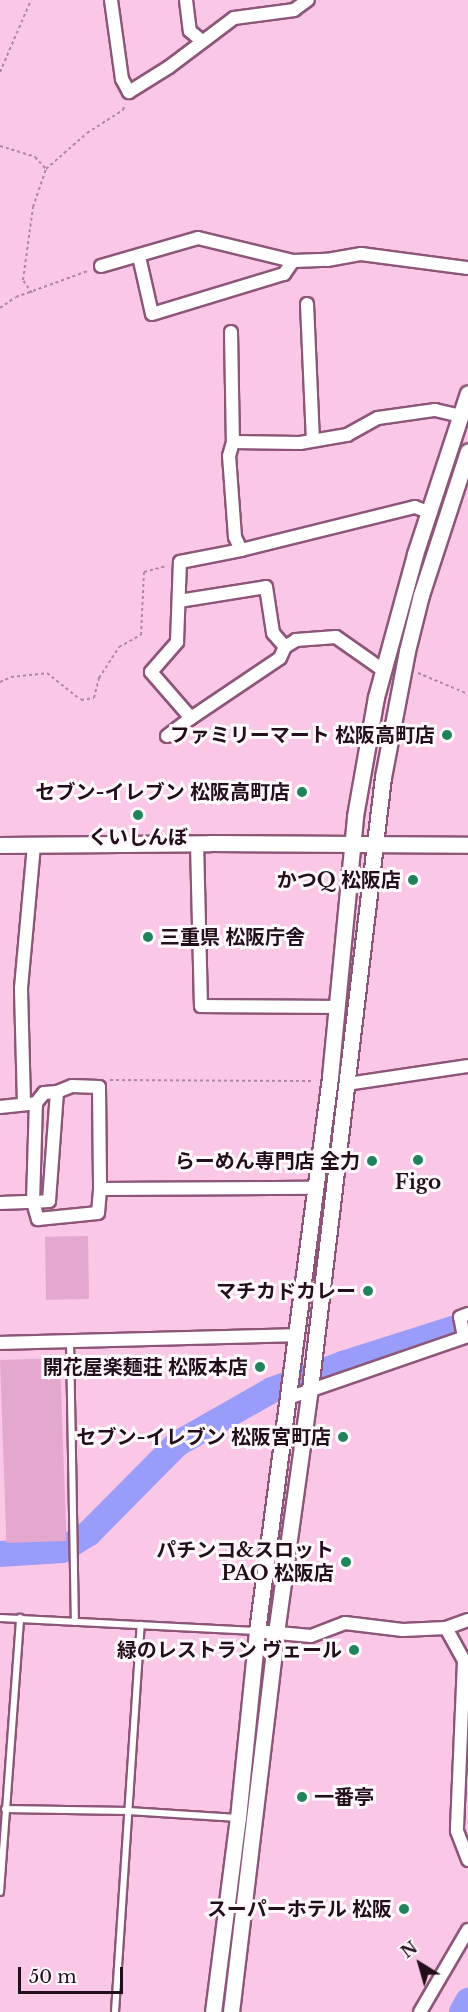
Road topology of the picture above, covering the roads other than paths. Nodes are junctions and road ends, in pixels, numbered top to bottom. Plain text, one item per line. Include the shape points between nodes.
1 (111, 0) edge
2 (186, 0) edge
3 (308, 0) edge
4 (202, 41) junction
5 (140, 261) dead end
6 (293, 261) junction
7 (100, 266) road end
8 (468, 268) edge
9 (307, 304) dead end
10 (231, 332) dead end
11 (468, 393) edge
12 (460, 416) junction
13 (313, 440) junction
14 (232, 442) junction
15 (468, 450) edge
16 (428, 512) junction
17 (241, 550) junction
18 (179, 601) junction
19 (285, 647) junction
20 (383, 670) junction
21 (191, 718) junction
22 (167, 736) dead end
23 (197, 843) junction
24 (0, 845) edge
25 (34, 845) junction
26 (354, 845) junction
27 (468, 845) edge
28 (376, 846) junction
29 (337, 1007) junction
30 (468, 1066) edge
31 (347, 1084) junction
32 (57, 1092) junction
33 (30, 1103) junction
34 (0, 1107) edge
35 (315, 1188) junction
36 (100, 1189) junction
37 (33, 1202) junction
38 (0, 1203) edge
39 (464, 1315) edge
40 (296, 1335) junction
41 (465, 1336) edge
42 (70, 1341) junction
43 (0, 1343) edge
44 (310, 1387) junction
45 (288, 1395) junction
46 (0, 1618) edge
47 (20, 1618) junction
48 (468, 1620) edge
49 (75, 1622) junction
50 (141, 1625) junction
51 (446, 1628) junction
52 (257, 1632) junction
53 (276, 1633) junction
54 (4, 1809) junction
55 (128, 1811) junction
56 (238, 1818) junction
57 (468, 1860) edge
58 (0, 1892) edge
59 (468, 1930) edge
60 (115, 2012) edge
61 (213, 2012) edge
62 (231, 2012) edge
63 (420, 2012) edge

1 - 4 street via 122,79 129,92
2 - 4 street via 190,31
3 - 4 street via 294,10 234,18
5 - 6 street via 152,314 284,274
6 - 7 street via 198,238
6 - 8 street via 361,254
9 - 13 street
10 - 14 street
11 - 12 street
12 - 13 street via 435,410 378,418 347,435
12 - 16 street
13 - 14 street
14 - 17 street via 229,456 234,526
15 - 28 street via 421,595 404,666 383,777
16 - 17 street via 415,507
16 - 20 street
17 - 18 street via 180,562
18 - 19 street via 266,587 273,633
18 - 21 street via 177,642 151,672
19 - 20 street via 296,640 336,637
19 - 21 street via 280,658
20 - 26 street via 355,816
21 - 22 street
23 - 25 street
23 - 26 street
23 - 29 street via 201,1006
24 - 25 street
25 - 33 street via 21,988
26 - 28 street
26 - 29 street
27 - 28 street
28 - 31 street
29 - 35 street
30 - 31 street
31 - 44 street
32 - 33 street via 44,1093
32 - 36 street via 72,1086 99,1087
32 - 37 street via 49,1201
33 - 34 street
33 - 37 street
35 - 36 street
35 - 40 street
36 - 37 street via 98,1213 38,1219
37 - 38 street
39 - 41 street
40 - 42 street
40 - 45 street
41 - 44 street
42 - 43 street
42 - 49 lane
44 - 45 street
44 - 53 street
45 - 52 street
46 - 47 lane
47 - 49 lane
47 - 54 lane
48 - 51 street
49 - 50 lane
50 - 52 lane
50 - 55 lane
51 - 53 street via 403,1630 345,1623 311,1636
51 - 57 street via 464,1661 457,1831
52 - 53 street
52 - 56 street
53 - 62 street
54 - 55 lane
54 - 58 lane
55 - 56 lane
55 - 60 lane
56 - 61 street
59 - 63 street

